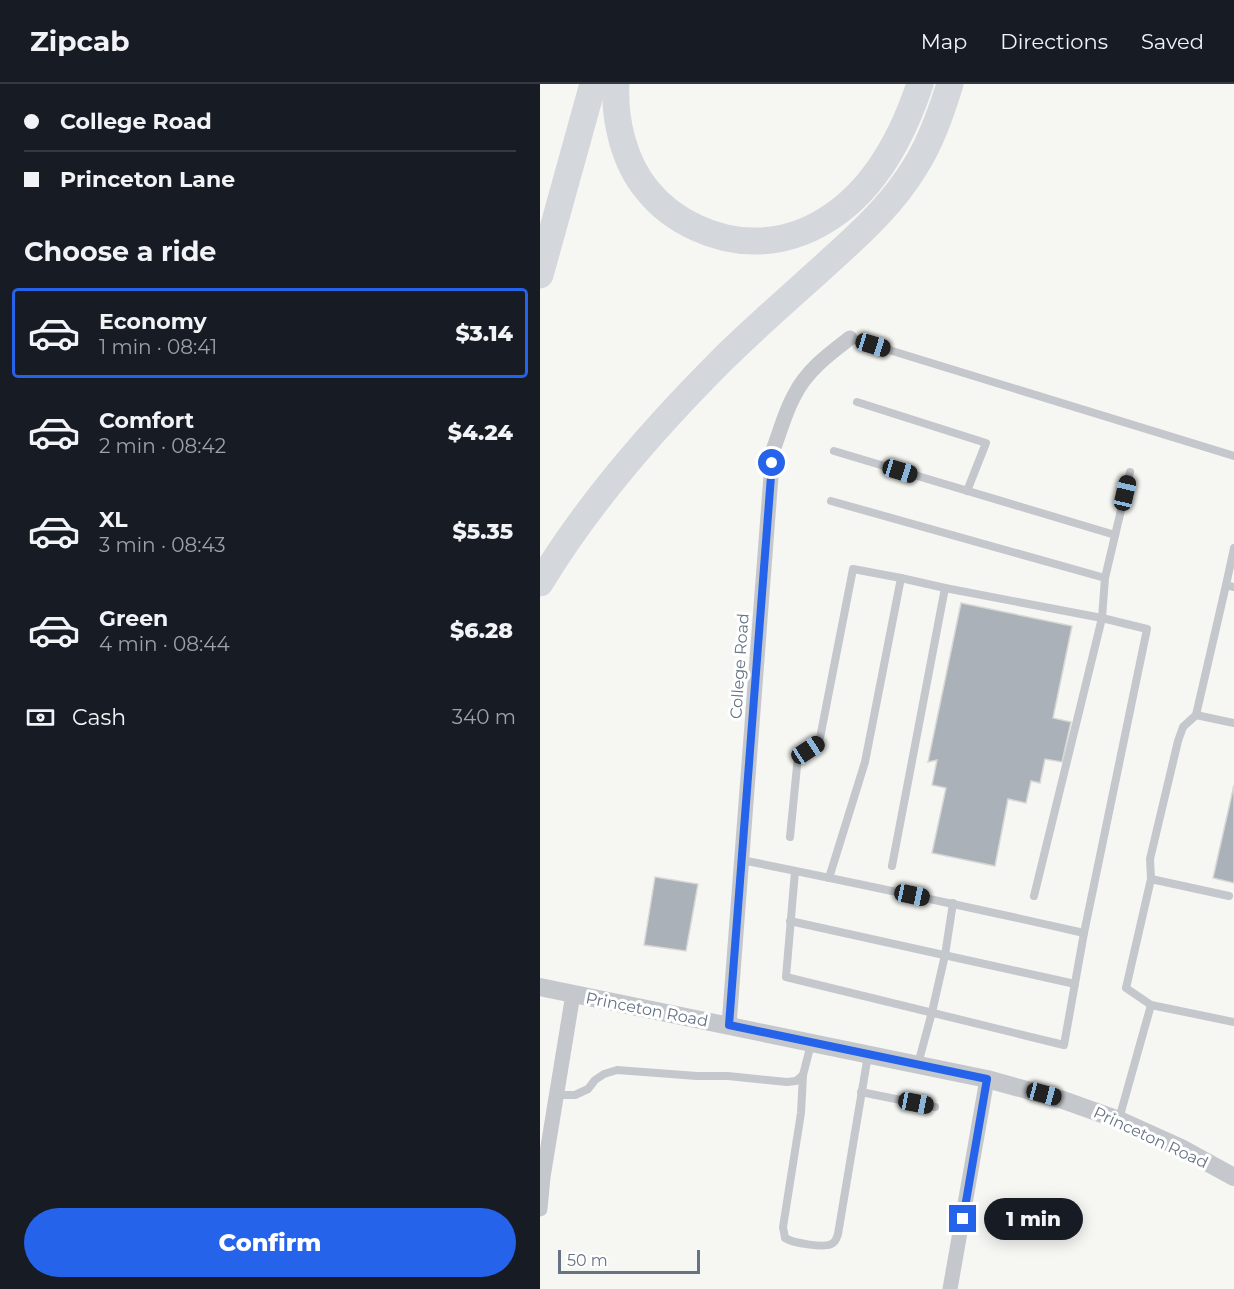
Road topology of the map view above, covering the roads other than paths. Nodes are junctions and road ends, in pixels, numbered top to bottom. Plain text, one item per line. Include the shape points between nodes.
1 (593, 84) edge
2 (616, 84) edge
3 (920, 84) edge
4 (950, 84) edge
5 (540, 275) edge
6 (850, 338) joint
7 (857, 402) dead end
8 (834, 451) dead end
9 (1234, 456) edge
10 (1130, 472) dead end
11 (967, 491) junction
12 (831, 501) dead end
13 (1115, 536) junction
14 (1234, 548) edge
15 (901, 578) junction
16 (1105, 578) junction
17 (540, 583) edge
18 (1230, 586) edge
19 (945, 588) junction
20 (1102, 618) junction
21 (1196, 715) junction
22 (1234, 723) edge
23 (790, 837) dead end
24 (742, 860) junction
25 (892, 866) dead end
26 (795, 871) junction
27 (829, 878) junction
28 (1151, 879) junction
29 (1034, 896) dead end
30 (1229, 896) dead end
31 (953, 903) junction
32 (790, 921) junction
33 (1084, 933) junction
34 (945, 955) junction
35 (1075, 984) junction
36 (540, 987) edge
37 (573, 994) junction
38 (1151, 1005) junction
39 (932, 1012) junction
40 (1234, 1022) edge
41 (729, 1025) junction
42 (812, 1042) junction
43 (868, 1054) junction
44 (918, 1064) junction
45 (803, 1075) junction
46 (987, 1079) junction
47 (861, 1092) junction
48 (556, 1095) junction
49 (935, 1107) dead end
50 (1119, 1119) junction
51 (1234, 1177) edge
52 (540, 1209) edge
53 (950, 1289) edge

1 - 5 highway
2 - 3 highway via 626,153 648,192 685,222 733,239 756,241 800,233 849,202 876,175 904,125
4 - 17 highway via 930,139 892,199 721,361 643,443 585,516
6 - 9 lane
6 - 24 street, College Road via 824,357 794,395 773,450
7 - 11 lane via 986,443
8 - 11 lane
10 - 13 lane
11 - 13 lane
12 - 16 lane
13 - 16 lane
14 - 18 lane
15 - 19 lane
15 - 23 lane via 854,569 819,743 798,756
15 - 27 lane via 865,762
16 - 20 lane
18 - 21 lane
19 - 20 lane
19 - 25 lane
20 - 29 lane
20 - 33 lane via 1147,629
21 - 22 lane
21 - 28 lane via 1183,726 1178,741 1150,859
24 - 26 lane
24 - 41 street, College Road
26 - 27 lane
26 - 32 lane
27 - 31 lane
28 - 30 lane
28 - 38 lane via 1126,988
31 - 33 lane
31 - 34 lane
32 - 34 lane
32 - 39 lane via 786,977
33 - 35 lane
34 - 35 lane
34 - 39 lane
35 - 39 lane via 1064,1045
36 - 37 street, Princeton Road
37 - 41 street, Princeton Road
37 - 48 street
38 - 40 lane
38 - 50 lane
39 - 44 lane
41 - 42 street, Princeton Road
42 - 43 street, Princeton Road
42 - 45 lane
43 - 44 street, Princeton Road
43 - 47 lane
44 - 46 street, Princeton Road
45 - 47 lane via 783,1227 785,1238 791,1241 825,1246 833,1243 838,1234
45 - 48 lane via 787,1082 617,1070 604,1074 575,1095
46 - 50 street, Princeton Road
46 - 53 street
47 - 49 lane
48 - 52 street
50 - 51 street, Princeton Road

